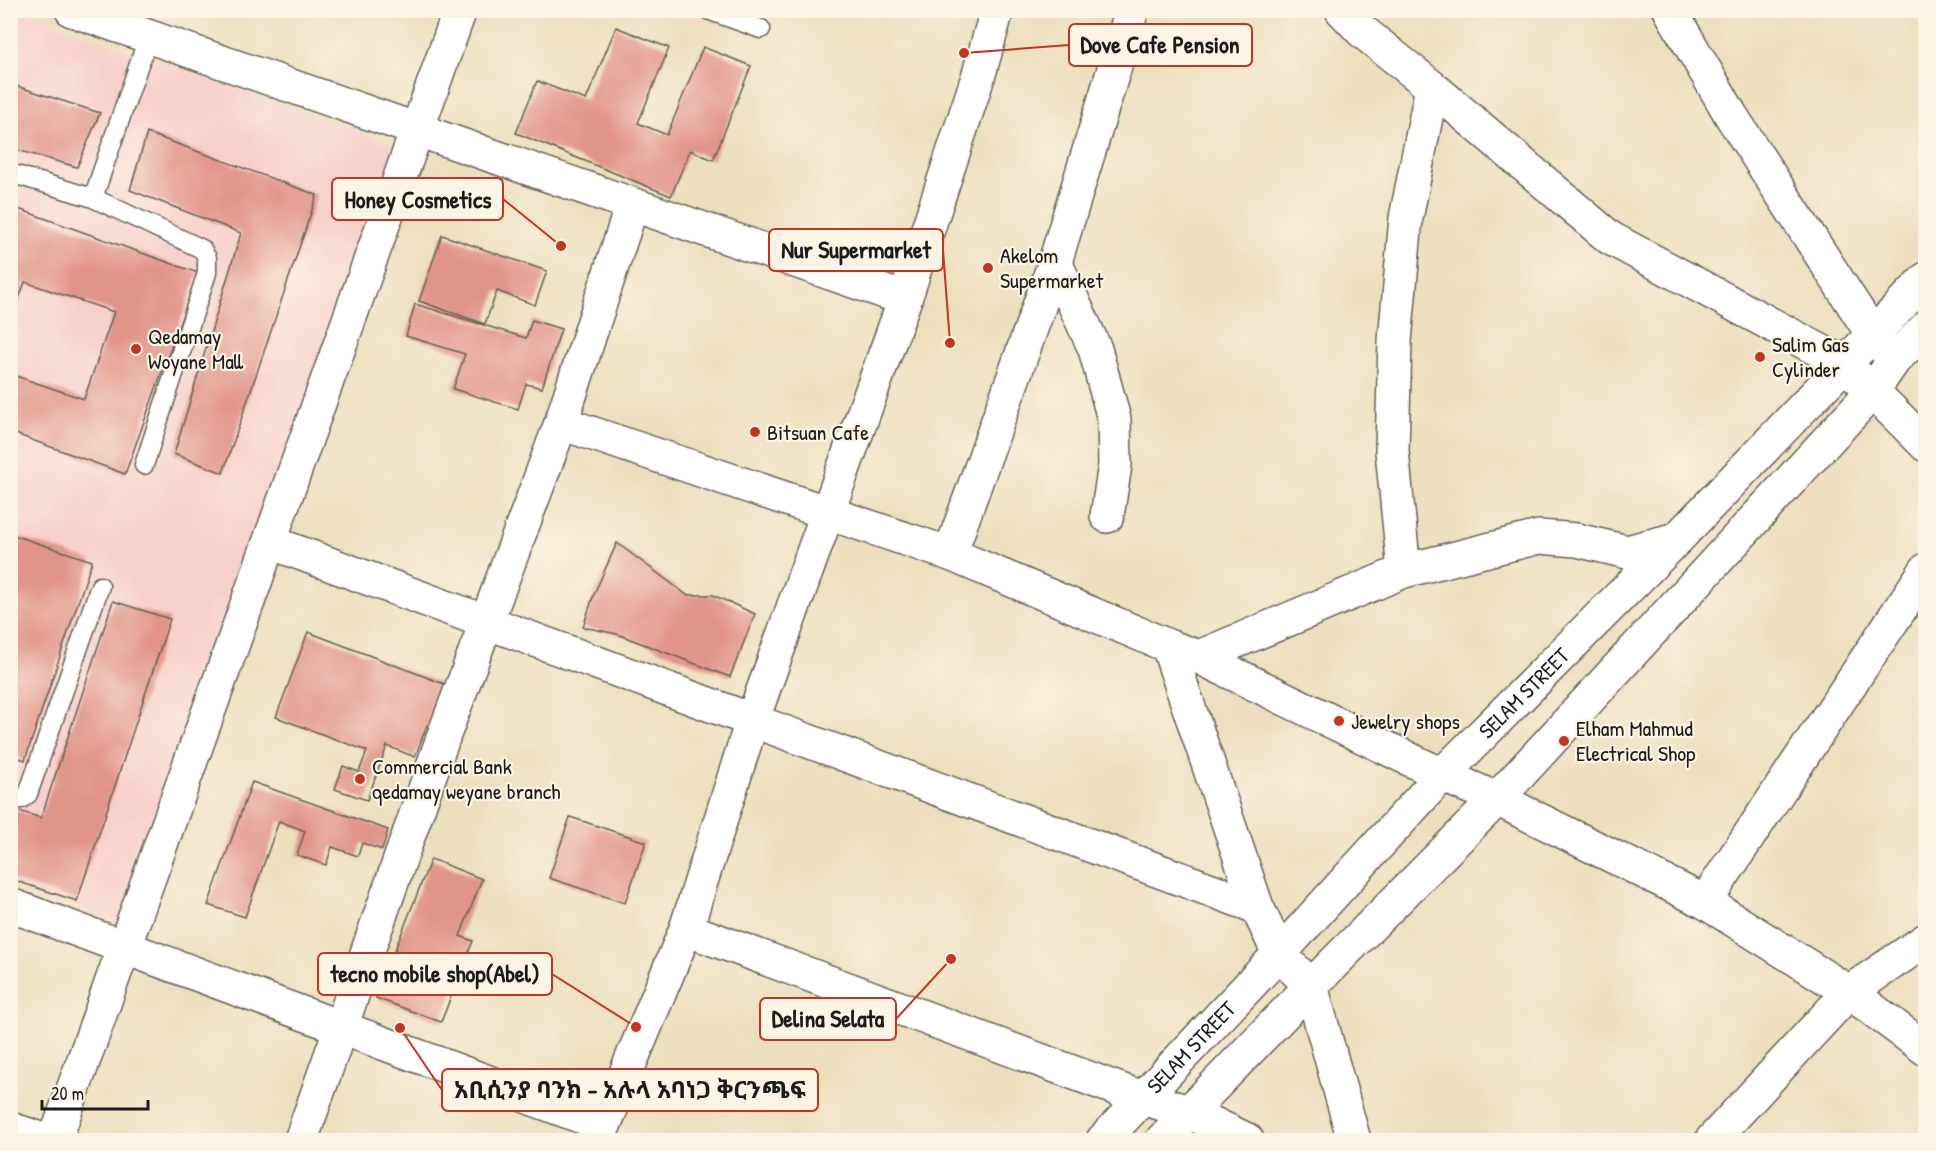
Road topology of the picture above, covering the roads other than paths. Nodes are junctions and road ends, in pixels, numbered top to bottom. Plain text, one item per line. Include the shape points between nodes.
1 (72, 10) edge
2 (460, 10) edge
3 (708, 10) edge
4 (997, 10) edge
5 (1132, 10) edge
6 (1342, 10) edge
7 (1670, 10) edge
8 (761, 29) dead end
9 (148, 38) junction
10 (1432, 87) junction
11 (417, 131) junction
12 (10, 173) edge
13 (93, 198) junction
14 (632, 205) junction
15 (1055, 262) junction
16 (1926, 279) edge
17 (905, 299) junction
18 (1926, 328) edge
19 (1873, 335) junction
20 (1894, 360) junction
21 (1845, 364) junction
22 (1872, 392) junction
23 (561, 423) junction
24 (1926, 445) edge
25 (144, 465) dead end
26 (827, 513) junction
27 (1107, 516) dead end
28 (1677, 539) junction
29 (270, 542) junction
30 (950, 554) junction
31 (1926, 570) edge
32 (1404, 572) junction
33 (100, 586) dead end
34 (486, 622) junction
35 (1168, 646) junction
36 (1199, 657) junction
37 (752, 721) junction
38 (1442, 775) junction
39 (10, 798) edge
40 (1497, 799) junction
41 (1705, 902) junction
42 (10, 905) edge
43 (1257, 908) junction
44 (686, 928) junction
45 (1926, 940) edge
46 (125, 947) junction
47 (1279, 954) junction
48 (1311, 986) junction
49 (1849, 992) junction
50 (341, 1028) junction
51 (1926, 1049) edge
52 (1142, 1098) junction
53 (1189, 1112) junction
54 (10, 1129) edge
55 (601, 1132) edge
56 (44, 1140) edge
57 (55, 1140) edge
58 (301, 1140) edge
59 (1103, 1140) edge
60 (1162, 1140) edge
61 (1246, 1140) edge
62 (1354, 1140) edge
63 (1712, 1140) edge

1 - 9 street
2 - 11 street
3 - 8 lane
4 - 17 street
5 - 15 street
6 - 10 street
7 - 19 street via 1732,117
9 - 11 street
9 - 13 lane
10 - 21 street via 1610,238
10 - 32 street via 1406,218 1395,341 1392,451
11 - 14 street
11 - 29 street
12 - 13 lane
13 - 25 lane via 202,249 207,258 207,273
14 - 17 street
14 - 23 street
15 - 27 street via 1095,349 1114,419 1115,465
15 - 30 street
16 - 19 street, SELAM STREET
17 - 26 street
18 - 20 street, SELAM STREET
19 - 20 street
19 - 21 street, SELAM STREET
20 - 22 street, SELAM STREET
21 - 22 street
21 - 28 street, SELAM STREET
22 - 24 street
22 - 40 street, SELAM STREET
23 - 26 street
23 - 34 street
26 - 30 street
26 - 37 street
28 - 32 street via 1628,552 1577,540 1539,537
28 - 38 street, SELAM STREET
29 - 34 street
29 - 46 street
30 - 35 street
31 - 41 street
32 - 36 street
33 - 39 lane via 28,794 22,799
34 - 37 street
34 - 50 street
35 - 36 street
35 - 43 street
36 - 38 street
37 - 43 street
37 - 44 street
38 - 40 street
38 - 47 street, SELAM STREET
40 - 41 street
40 - 48 street, SELAM STREET
41 - 49 street
42 - 46 street
43 - 47 street
44 - 52 street
44 - 55 street
45 - 49 street
46 - 50 street
46 - 57 street
47 - 48 street
47 - 52 street, SELAM STREET
48 - 53 street, SELAM STREET
48 - 62 street
49 - 51 street
49 - 63 street
50 - 55 street
50 - 58 street
52 - 53 street
52 - 59 street, SELAM STREET
53 - 60 street, SELAM STREET
53 - 61 street
54 - 56 street

